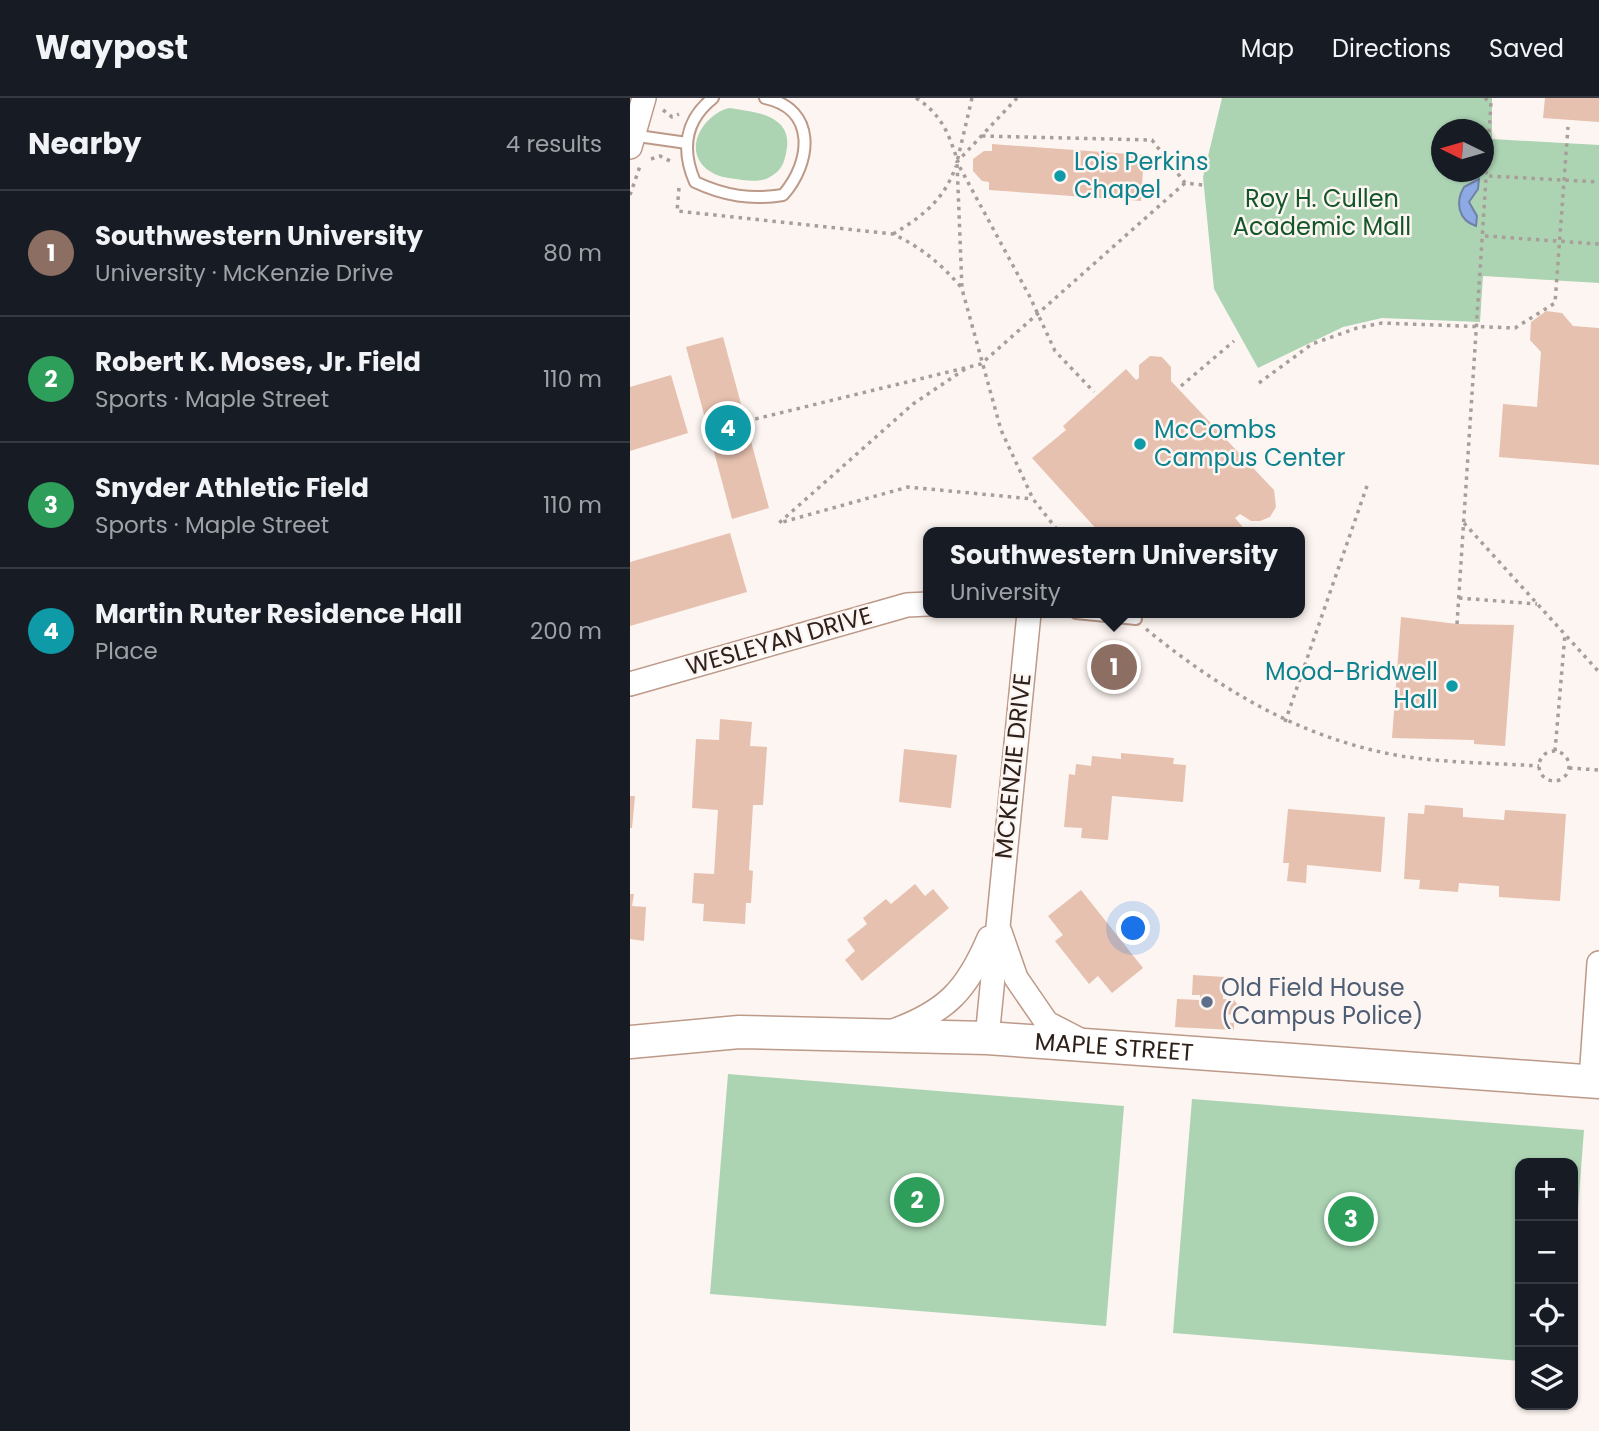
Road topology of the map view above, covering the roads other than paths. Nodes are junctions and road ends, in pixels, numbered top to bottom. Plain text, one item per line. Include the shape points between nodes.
1 (713, 98) edge
2 (765, 98) edge
3 (654, 104) edge
4 (631, 139) edge
5 (687, 143) junction
6 (923, 604) edge
7 (1028, 618) edge
8 (1126, 618) edge
9 (1136, 619) road end
10 (630, 684) edge
11 (997, 919) junction
12 (1599, 963) edge
13 (883, 1034) junction
14 (987, 1038) junction
15 (630, 1042) edge
16 (1087, 1044) junction
17 (1595, 1081) edge

1 - 5 lane via 690,124
2 - 5 lane via 789,106 806,142 797,180 783,195 735,196 695,182 687,163
3 - 4 street
4 - 5 lane
6 - 10 street, WESLEYAN DRIVE
7 - 11 street, MCKENZIE DRIVE
8 - 9 lane
11 - 13 street, MCKENZIE DRIVE via 976,969 949,1002 923,1020
11 - 14 street, MCKENZIE DRIVE
11 - 16 street, MCKENZIE DRIVE via 1016,978 1047,1023
12 - 17 street
13 - 14 street, MAPLE STREET
13 - 15 street, MAPLE STREET via 738,1032
14 - 16 street, MAPLE STREET
16 - 17 street, MAPLE STREET

